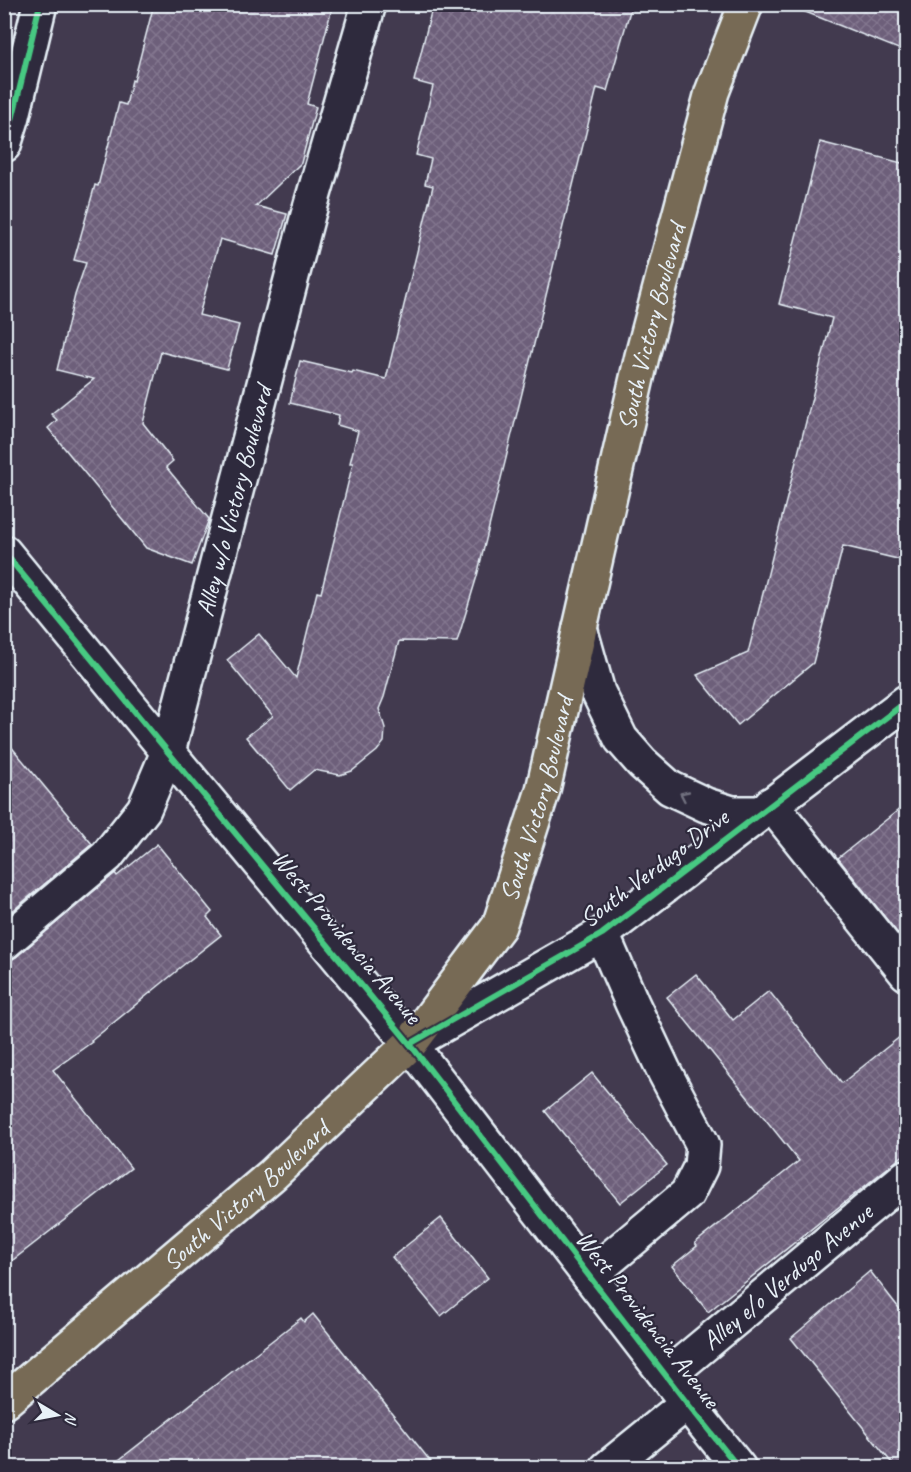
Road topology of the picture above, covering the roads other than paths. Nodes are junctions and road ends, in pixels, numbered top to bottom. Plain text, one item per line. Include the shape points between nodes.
1 (40, 4) edge
2 (369, 4) edge
3 (746, 4) edge
4 (4, 145) edge
5 (4, 552) edge
6 (580, 628) junction
7 (906, 702) edge
8 (168, 752) junction
9 (766, 809) junction
10 (602, 934) junction
11 (4, 943) edge
12 (906, 973) edge
13 (411, 1044) junction
14 (906, 1177) edge
15 (589, 1276) junction
16 (667, 1376) junction
17 (4, 1402) edge
18 (687, 1403) junction
19 (607, 1467) edge
20 (739, 1467) edge

1 - 4 street
2 - 8 street, Alley w/o Victory Boulevard via 308,215
3 - 6 main road, South Victory Boulevard via 712,92 642,356
5 - 8 street, West Providencia Avenue
9 -> 6 street via 732,813 706,805 670,788 636,756 621,739 598,692
6 - 13 main road, South Victory Boulevard via 543,790 499,926
7 - 9 street, South Verdugo Drive
8 - 11 street, Alley w/o Victory Boulevard via 144,809 107,856
8 - 13 street, West Providencia Avenue
9 - 10 street, South Verdugo Drive
9 - 12 street
10 - 13 street, South Verdugo Drive
10 - 15 street via 664,1071 703,1145 701,1166 687,1194
13 - 15 street, West Providencia Avenue
13 - 17 main road, South Victory Boulevard via 272,1175
14 - 16 street, Alley e/o Verdugo Avenue
15 - 16 street, West Providencia Avenue
16 - 18 street, West Providencia Avenue
18 - 19 street
18 - 20 street, West Providencia Avenue

